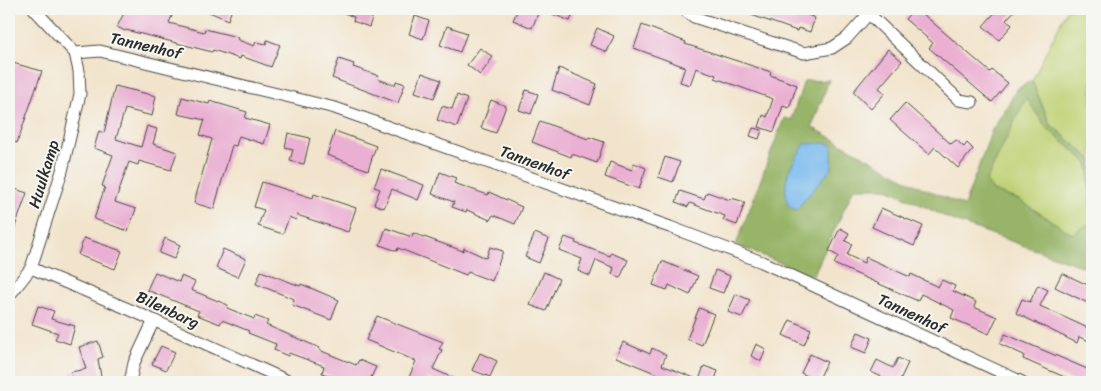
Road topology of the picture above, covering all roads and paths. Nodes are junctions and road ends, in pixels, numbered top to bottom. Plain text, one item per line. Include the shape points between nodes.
1 (34, 9) edge
2 (683, 9) edge
3 (871, 11) edge
4 (75, 53) junction
5 (972, 102) dead end
6 (31, 268) junction
7 (9, 296) edge
8 (154, 320) junction
9 (130, 382) edge
10 (290, 382) edge
11 (1022, 382) edge

1 - 4 street
2 - 3 street via 694,17 804,53 832,48 847,38
3 - 5 street via 959,100
4 - 6 street, Huulkamp via 80,94 64,162
4 - 11 street, Tannenhof via 100,51 335,108 762,262
6 - 7 street, Huulkamp
6 - 8 street, Bilenbarg
8 - 9 street via 134,363
8 - 10 street, Bilenbarg

